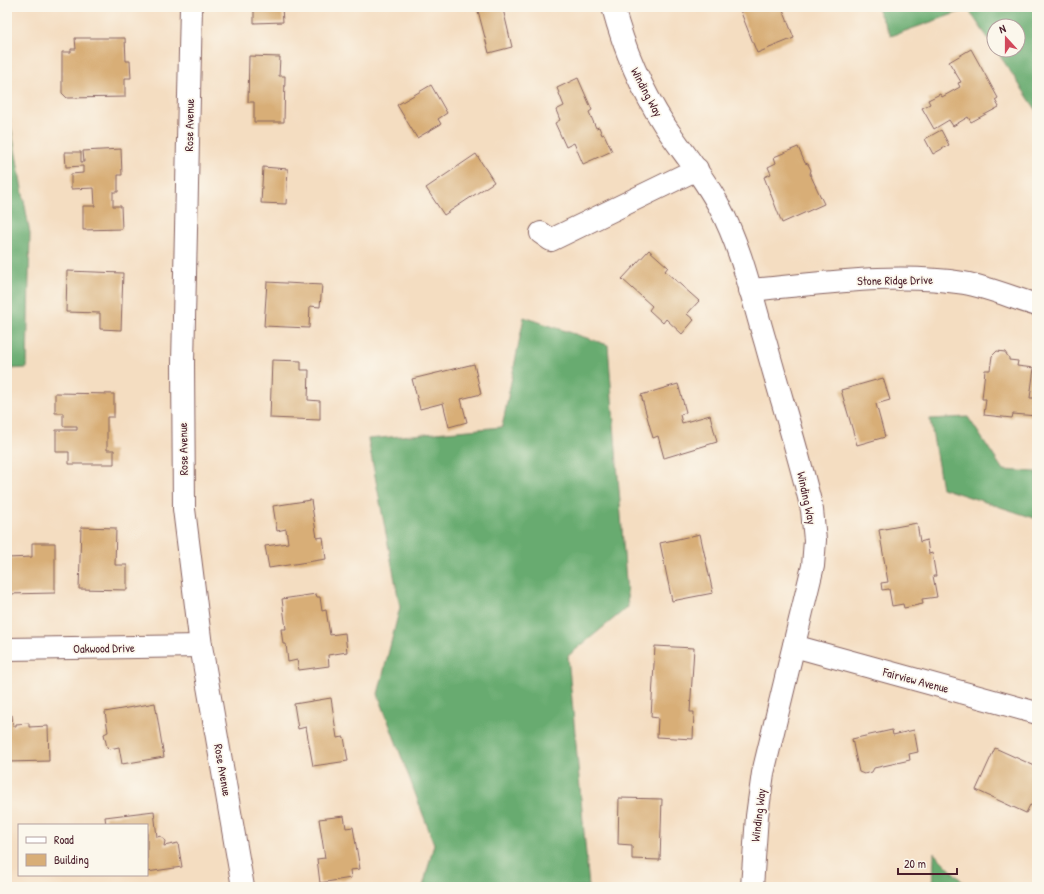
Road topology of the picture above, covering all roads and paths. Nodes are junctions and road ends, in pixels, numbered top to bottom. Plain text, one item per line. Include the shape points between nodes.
1 (192, 7) edge
2 (613, 7) edge
3 (697, 169) junction
4 (541, 233) dead end
5 (750, 290) junction
6 (1037, 305) edge
7 (201, 646) junction
8 (794, 646) junction
9 (7, 649) edge
10 (1037, 713) edge
11 (243, 887) edge
12 (752, 887) edge

1 - 7 street, Rose Avenue via 182,438 184,509
2 - 3 street, Winding Way via 625,48 645,91 665,126
3 - 4 street via 551,240
3 - 5 street, Winding Way via 719,207 734,241
5 - 6 street, Stone Ridge Drive via 863,280 927,278 966,283
5 - 8 street, Winding Way via 812,510 815,540 813,566
7 - 9 street, Oakwood Drive
7 - 11 street, Rose Avenue
8 - 10 street, Fairview Avenue
8 - 12 street, Winding Way via 764,773 757,816

